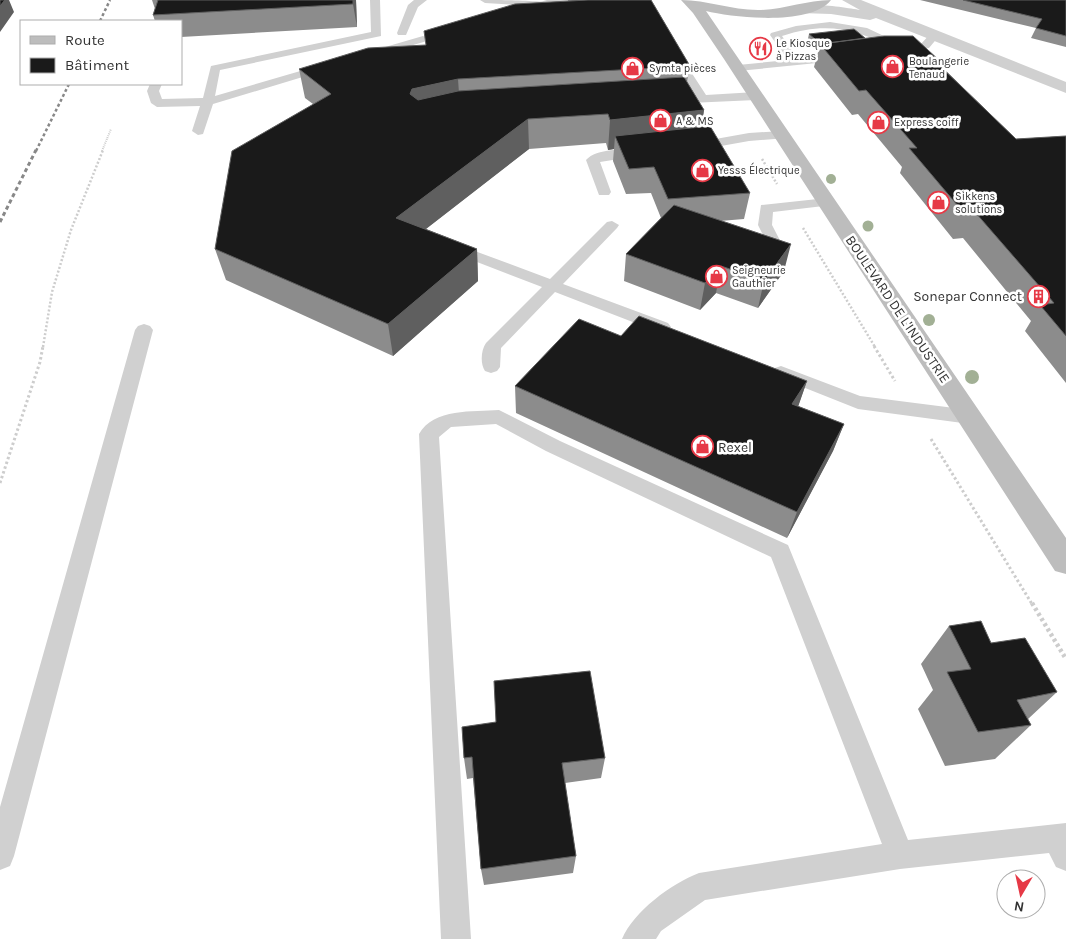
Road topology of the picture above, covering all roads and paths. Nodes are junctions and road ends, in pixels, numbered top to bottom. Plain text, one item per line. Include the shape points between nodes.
1 (375, 0) edge
2 (422, 0) edge
3 (485, 0) edge
4 (504, 0) edge
5 (824, 0) edge
6 (849, 0) edge
7 (688, 2) edge
8 (559, 5) edge
9 (800, 10) junction
10 (753, 13) junction
11 (514, 14) edge
12 (898, 22) junction
13 (851, 28) junction
14 (402, 33) dead end
15 (934, 36) junction
16 (428, 38) edge
17 (665, 40) edge
18 (908, 51) junction
19 (360, 57) edge
20 (852, 57) edge
21 (734, 62) junction
22 (795, 62) junction
23 (333, 65) edge
24 (156, 85) edge
25 (1066, 88) edge
26 (756, 96) junction
27 (702, 99) junction
28 (208, 102) junction
29 (654, 102) edge
30 (111, 129) dead end
31 (198, 131) dead end
32 (782, 135) junction
33 (749, 137) junction
34 (675, 148) edge
35 (657, 150) edge
36 (604, 192) dead end
37 (827, 202) junction
38 (790, 205) junction
39 (612, 225) dead end
40 (431, 239) edge
41 (779, 254) edge
42 (553, 285) junction
43 (144, 330) dead end
44 (681, 334) edge
45 (764, 366) edge
46 (491, 367) dead end
47 (913, 409) junction
48 (970, 417) junction
49 (0, 483) edge
50 (1066, 562) edge
51 (1066, 659) edge
52 (1063, 844) edge
53 (0, 856) edge
54 (900, 856) junction
55 (456, 939) edge
56 (637, 939) edge

1 - 28 lane via 377,34 215,68
2 - 14 lane via 412,5
3 - 4 lane
4 - 8 lane
5 - 9 main road
6 - 12 street
7 - 10 main road
7 - 21 main road, BOULEVARD DE L'INDUSTRIE via 704,17 717,42
8 - 11 street
9 - 10 main road
9 - 12 street via 858,13
10 - 21 main road, BOULEVARD DE L'INDUSTRIE via 737,20 726,35
12 - 15 street
13 - 18 lane via 864,30
13 - 18 lane via 878,50
13 - 22 lane via 791,28 775,34
15 - 18 lane via 925,46
15 - 25 street
16 - 19 lane
17 - 27 lane
20 - 22 lane
21 - 22 lane
21 - 26 main road, BOULEVARD DE L'INDUSTRIE
23 - 28 lane
24 - 28 lane via 153,91 157,103
26 - 27 lane
26 - 32 main road, BOULEVARD DE L'INDUSTRIE
27 - 29 lane
28 - 31 lane
30 - 49 path via 71,230 52,292 40,362
32 - 33 lane
32 - 37 main road, BOULEVARD DE L'INDUSTRIE
33 - 34 lane
33 - 38 path
35 - 36 lane via 602,156 593,160
37 - 38 lane
37 - 48 main road, BOULEVARD DE L'INDUSTRIE
38 - 41 lane via 766,208 765,225
38 - 47 path
39 - 42 lane
40 - 42 lane
42 - 44 lane
42 - 46 lane via 492,347
43 - 53 lane
45 - 47 lane via 858,402
47 - 48 lane
47 - 51 path
48 - 50 main road, BOULEVARD DE L'INDUSTRIE
52 - 54 lane
54 - 55 lane via 780,551 498,417 447,421 429,434
54 - 56 lane via 699,887 651,921

